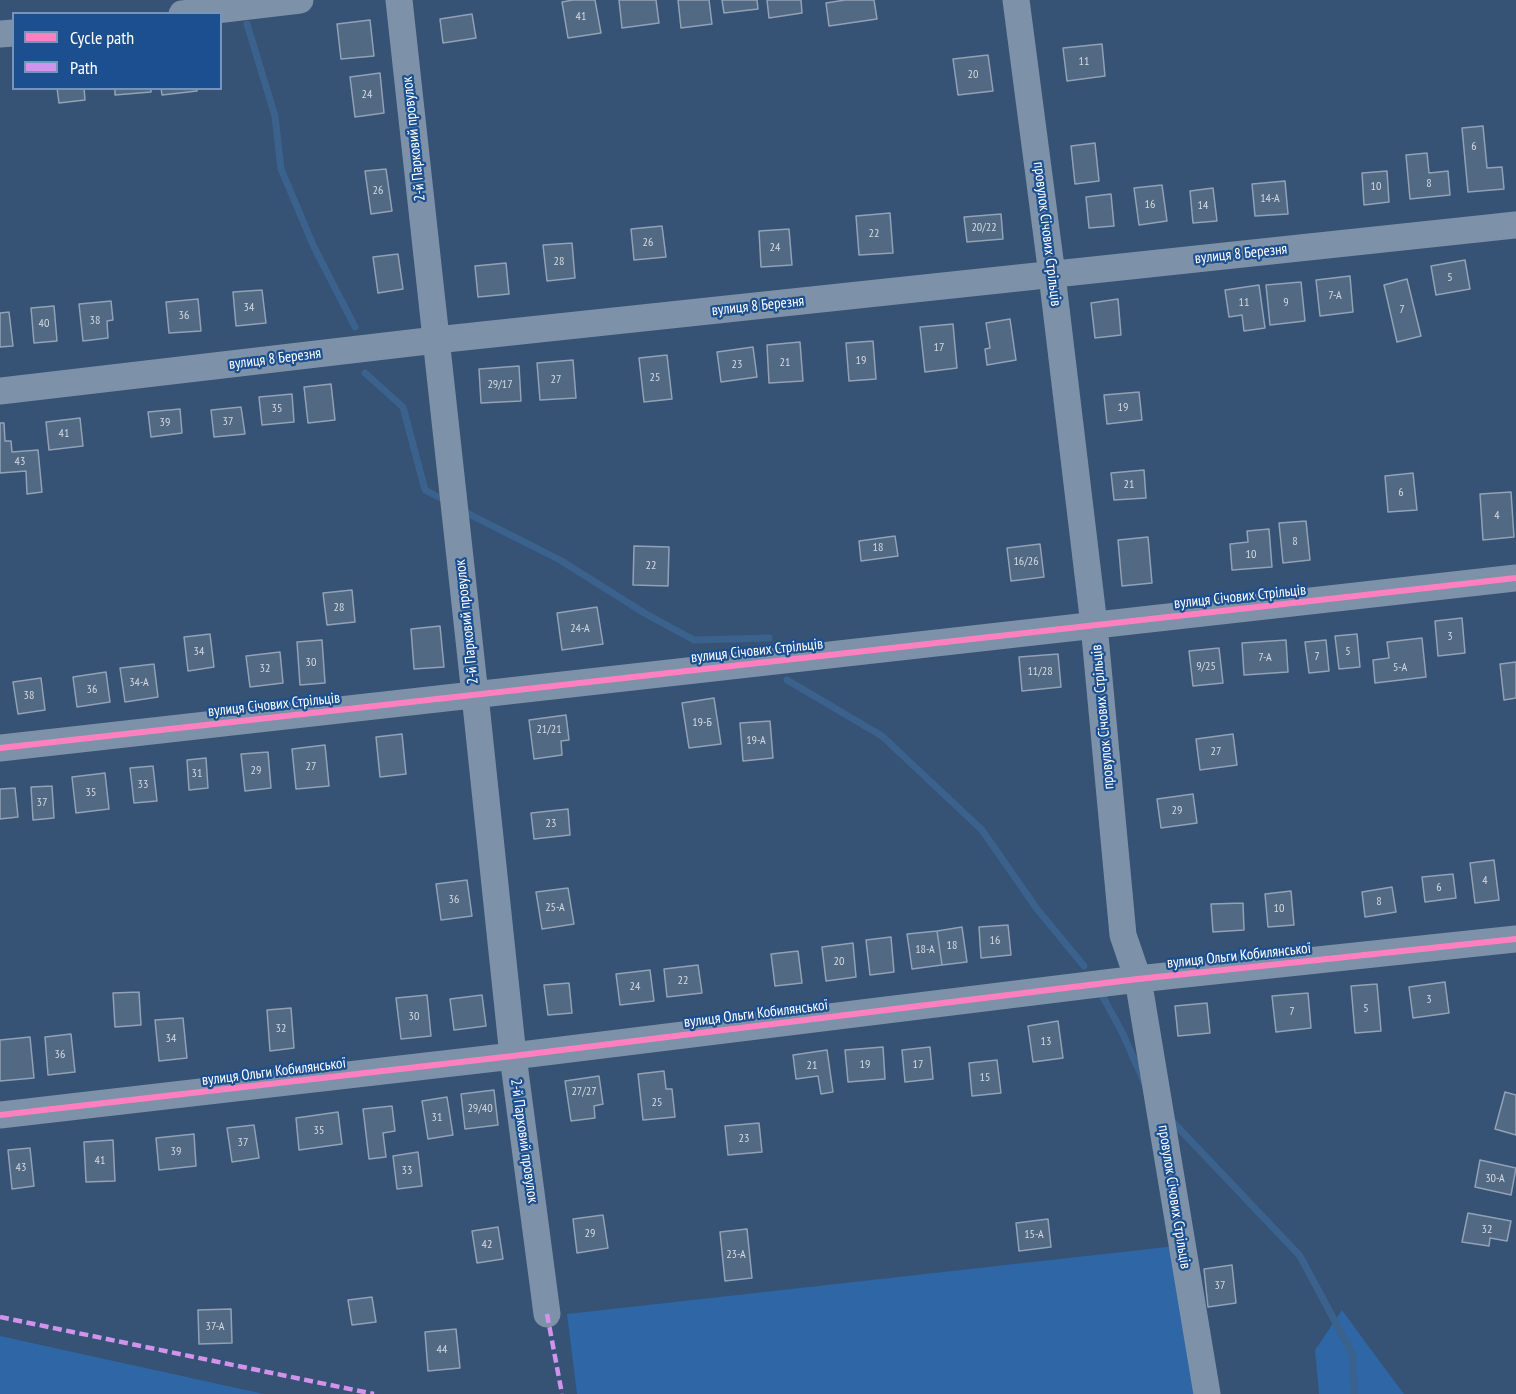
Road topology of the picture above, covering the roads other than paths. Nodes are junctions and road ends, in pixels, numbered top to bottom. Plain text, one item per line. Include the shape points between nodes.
1 (300, 0) edge
2 (399, 0) edge
3 (1016, 0) edge
4 (199, 12) edge
5 (1516, 225) edge
6 (1052, 275) junction
7 (436, 340) junction
8 (0, 391) edge
9 (1516, 578) edge
10 (1094, 625) junction
11 (475, 695) junction
12 (0, 748) edge
13 (1516, 939) edge
14 (1138, 979) junction
15 (513, 1056) junction
16 (0, 1115) edge
17 (547, 1314) dead end
18 (1207, 1394) edge

1 - 4 street
2 - 7 street, 2-й Парковий провулок
3 - 6 street, провулок Січових Стрільців
5 - 6 street, вулиця 8 Березня
6 - 7 street, вулиця 8 Березня
6 - 10 street, провулок Січових Стрільців
7 - 8 street, вулиця 8 Березня
7 - 11 street, 2-й Парковий провулок
9 - 10 street, вулиця Січових Стрільців
10 - 11 street, вулиця Січових Стрільців
10 - 14 street, провулок Січових Стрільців via 1123,934
11 - 12 street, вулиця Січових Стрільців
11 - 15 street, 2-й Парковий провулок
13 - 14 street, вулиця Ольги Кобилянської
14 - 15 street, вулиця Ольги Кобилянської
14 - 18 street, провулок Січових Стрільців
15 - 16 street, вулиця Ольги Кобилянської
15 - 17 street, 2-й Парковий провулок

